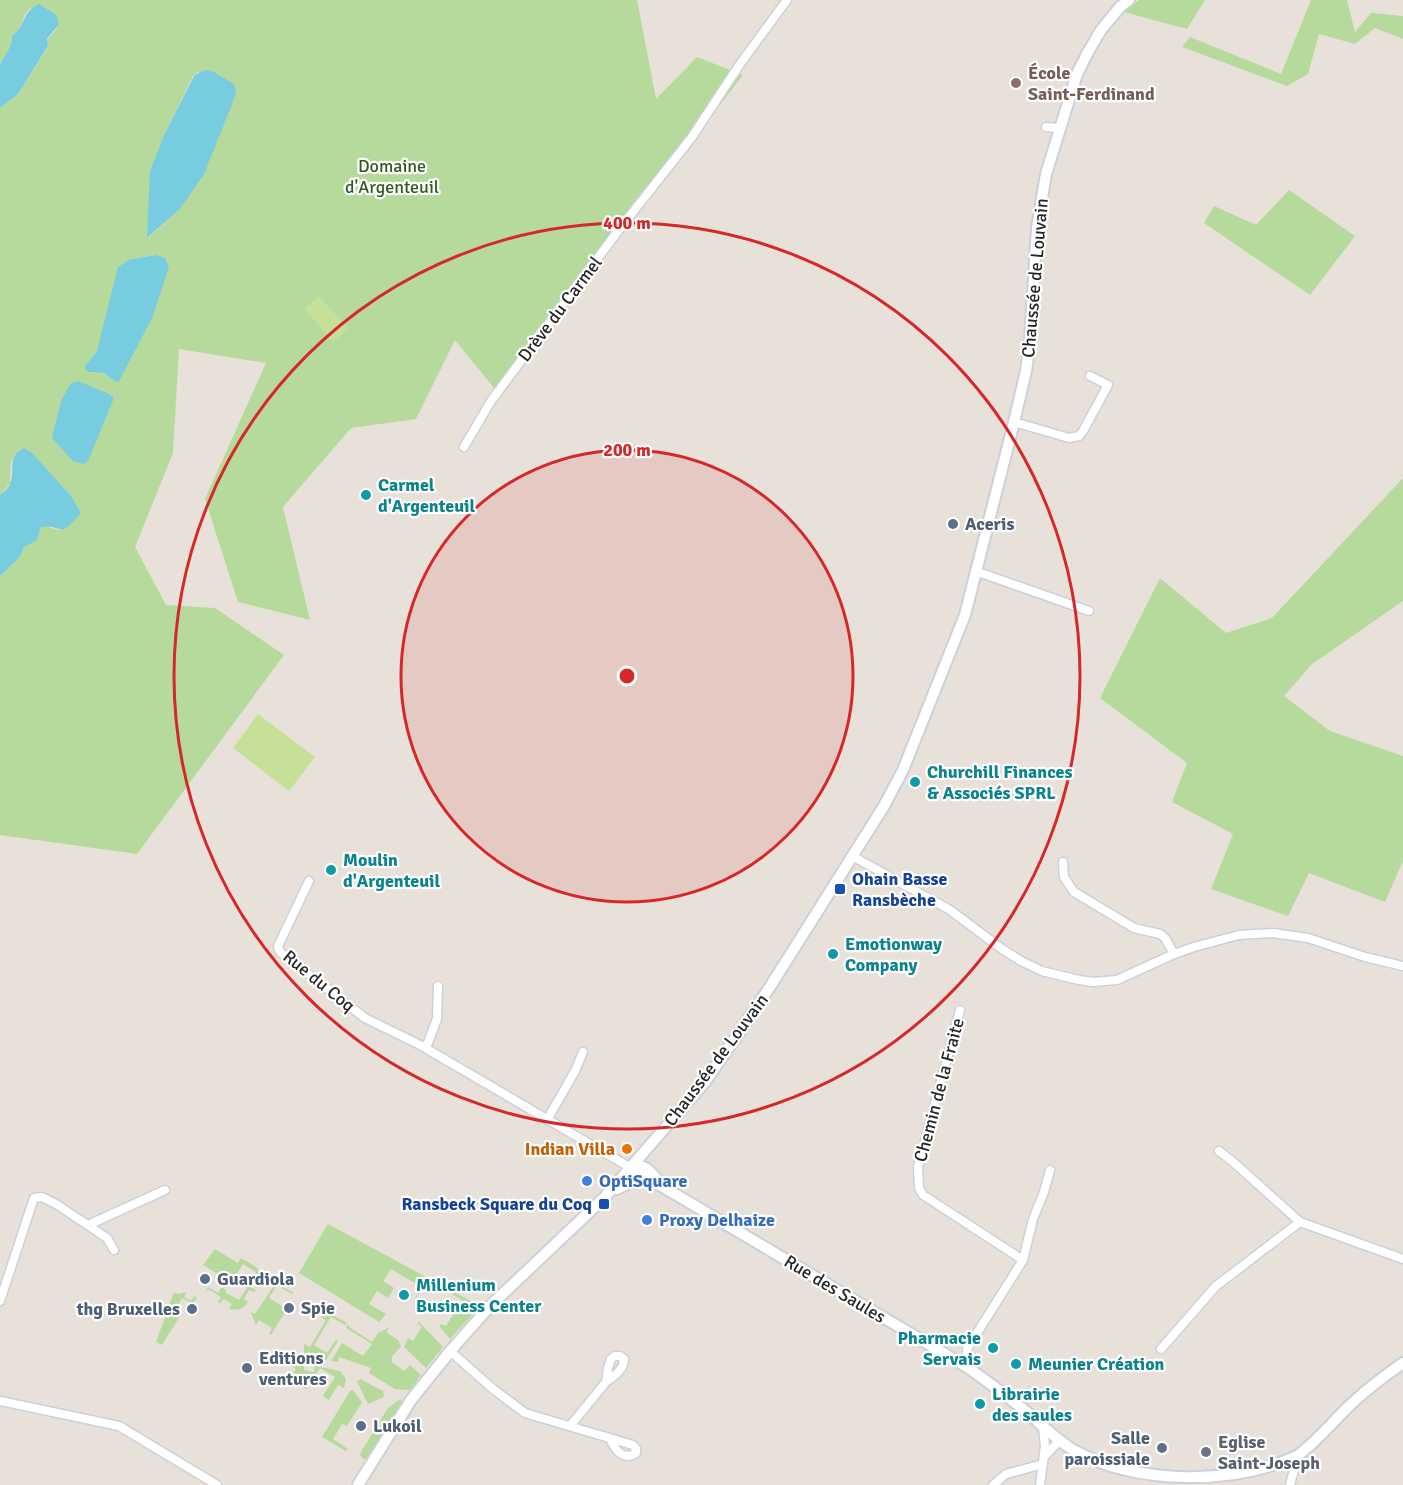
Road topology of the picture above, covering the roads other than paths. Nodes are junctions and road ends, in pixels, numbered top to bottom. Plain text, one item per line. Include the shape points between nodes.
1 (787, 0) edge
2 (1129, 0) edge
3 (1046, 127) dead end
4 (1060, 128) junction
5 (1090, 376) dead end
6 (1014, 422) junction
7 (464, 447) dead end
8 (978, 572) junction
9 (1089, 611) dead end
10 (852, 856) junction
11 (1063, 862) dead end
12 (309, 881) dead end
13 (1174, 954) junction
14 (1403, 966) edge
15 (438, 986) dead end
16 (960, 1010) dead end
17 (426, 1048) junction
18 (583, 1052) dead end
19 (547, 1120) junction
20 (651, 1145) junction
21 (1219, 1151) dead end
22 (631, 1168) junction
23 (1050, 1170) dead end
24 (649, 1175) junction
25 (165, 1190) dead end
26 (604, 1198) junction
27 (1300, 1222) junction
28 (88, 1225) junction
29 (114, 1250) dead end
30 (1403, 1259) edge
31 (1023, 1260) junction
32 (0, 1301) edge
33 (967, 1349) junction
34 (1161, 1349) dead end
35 (450, 1351) junction
36 (951, 1358) junction
37 (1403, 1363) edge
38 (967, 1367) junction
39 (606, 1382) dead end
40 (0, 1401) edge
41 (570, 1426) junction
42 (1043, 1427) junction
43 (610, 1439) dead end
44 (1059, 1441) junction
45 (1298, 1455) junction
46 (1043, 1461) junction
47 (217, 1485) edge
48 (358, 1485) edge
49 (993, 1485) edge
50 (1041, 1485) edge
51 (1290, 1485) edge

1 - 7 street, Drève du Carmel via 692,137 491,401
2 - 4 main road, Chaussée de Louvain via 1101,30 1088,52
3 - 4 street
4 - 6 main road, Chaussée de Louvain via 1040,201 1030,341
5 - 6 street via 1108,385 1079,436 1069,438
6 - 8 main road, Chaussée de Louvain
8 - 9 street
8 - 10 main road, Chaussée de Louvain via 911,750 884,806
10 - 13 street via 950,910 1002,949 1042,971 1104,982
10 - 20 main road, Chaussée de Louvain via 705,1082
11 - 13 street via 1064,877 1074,892 1134,928 1160,934
12 - 17 street, Rue du Coq via 279,950 365,1018
13 - 14 street via 1239,935 1282,933
15 - 17 street via 437,1019
16 - 31 street, Chemin de la Fraite via 918,1167 919,1188 923,1195
17 - 19 street, Rue du Coq
18 - 19 street
19 - 22 street, Rue du Coq
20 - 22 main road, Chaussée de Louvain
20 - 24 main road
21 - 27 street
22 - 24 main road, Rue des Saules
22 - 26 main road, Chaussée de Louvain
23 - 31 street via 1032,1219
24 - 26 main road
24 - 36 main road, Rue des Saules
25 - 28 street
26 - 35 main road, Chaussée de Louvain via 491,1305
27 - 30 street
27 - 34 street via 1216,1286
28 - 29 street via 107,1238
28 - 32 street via 56,1204 42,1197 34,1198
31 - 33 street
33 - 36 street
33 - 38 street
35 - 41 street via 525,1413
35 - 48 main road, Chaussée de Louvain via 411,1400
36 - 38 main road, Rue des Saules
37 - 45 main road, Rue des Saules via 1371,1386
38 - 42 main road, Rue des Saules
39 - 41 street
40 - 47 street via 113,1423
41 - 43 street
42 - 44 main road, Rue des Saules
42 - 46 street
44 - 45 main road, Rue des Saules via 1121,1473 1203,1485 1256,1477
44 - 46 street
45 - 51 street
46 - 49 street via 1006,1474
46 - 50 street

